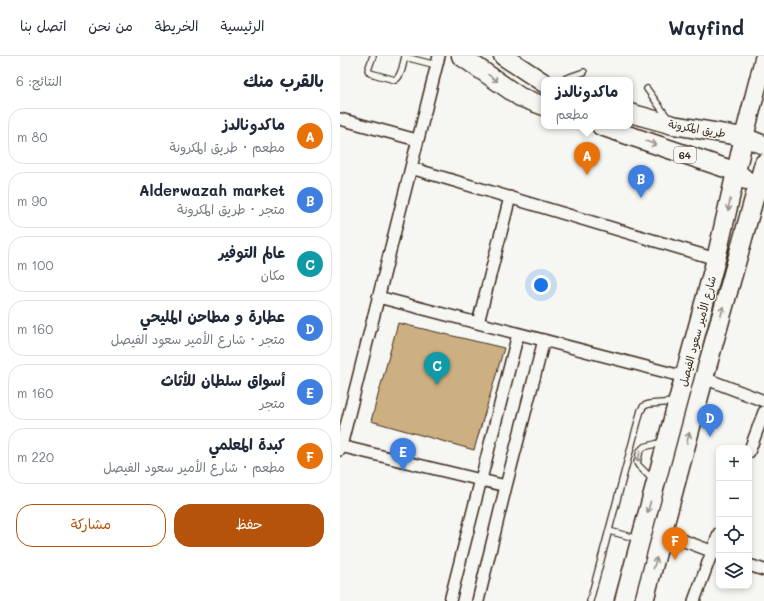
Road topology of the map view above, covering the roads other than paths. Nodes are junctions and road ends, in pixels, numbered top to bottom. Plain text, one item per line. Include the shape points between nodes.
1 (373, 56) edge
2 (460, 56) edge
3 (503, 56) edge
4 (405, 57) edge
5 (764, 59) edge
6 (437, 60) edge
7 (520, 61) edge
8 (584, 72) dead end
9 (570, 77) edge
10 (541, 80) edge
11 (647, 89) dead end
12 (541, 105) edge
13 (633, 114) edge
14 (340, 119) edge
15 (673, 125) junction
16 (610, 129) edge
17 (744, 136) junction
18 (417, 140) junction
19 (764, 145) edge
20 (764, 163) edge
21 (411, 168) junction
22 (736, 172) junction
23 (761, 190) edge
24 (510, 197) junction
25 (716, 259) junction
26 (378, 297) junction
27 (478, 323) junction
28 (518, 334) junction
29 (544, 340) junction
30 (684, 377) junction
31 (704, 378) junction
32 (764, 401) edge
33 (678, 402) junction
34 (764, 412) edge
35 (667, 441) junction
36 (752, 445) edge
37 (340, 447) edge
38 (481, 480) junction
39 (656, 482) junction
40 (506, 486) junction
41 (609, 531) junction
42 (663, 533) junction
43 (641, 539) junction
44 (716, 552) edge
45 (752, 566) edge
46 (764, 570) edge
47 (450, 601) edge
48 (478, 601) edge
49 (590, 601) edge
50 (624, 601) edge
51 (644, 601) edge
52 (694, 601) edge

1 - 4 lane via 368,70 370,73 395,80 400,75
2 -> 12 main road via 520,97
3 - 7 main road
4 - 6 lane
5 - 17 main road, شارع الأمير سعود الفيصل
6 - 18 street
7 - 10 main road
8 - 9 lane
11 - 15 lane
13 - 15 main road, طريق المكرونة
14 - 18 street
15 - 17 main road, طريق المكرونة
16 -> 22 main road, 64
17 - 19 main road, طريق المكرونة
17 - 22 main road, شارع الأمير سعود الفيصل
18 - 21 street
20 - 23 main road, شارع الأمير سعود الفيصل
21 - 24 street
21 - 26 street
22 - 23 main road, 64
22 -> 25 main road, شارع الأمير سعود الفيصل
31 -> 23 main road, شارع الأمير سعود الفيصل
24 - 25 street
24 - 27 street
25 - 30 main road, شارع الأمير سعود الفيصل
26 - 27 street
26 - 37 street
27 - 28 street
28 - 29 street
28 - 38 street
29 - 30 street
29 - 40 street
30 - 33 main road, شارع الأمير سعود الفيصل
31 - 32 street
42 -> 31 main road, شارع الأمير سعود الفيصل
33 - 35 main road, شارع الأمير سعود الفيصل
33 - 41 lane via 649,404 641,410
34 - 36 street
35 - 39 main road, شارع الأمير سعود الفيصل
35 -> 39 lane via 644,447 640,451 637,463
37 - 38 street
38 - 40 street
38 - 47 street
39 -> 43 main road, شارع الأمير سعود الفيصل
40 - 48 street
41 - 43 lane
41 - 49 lane
42 - 44 street
51 -> 42 main road, شارع الأمير سعود الفيصل
43 - 50 main road, شارع الأمير سعود الفيصل
44 - 52 street
45 - 46 street

